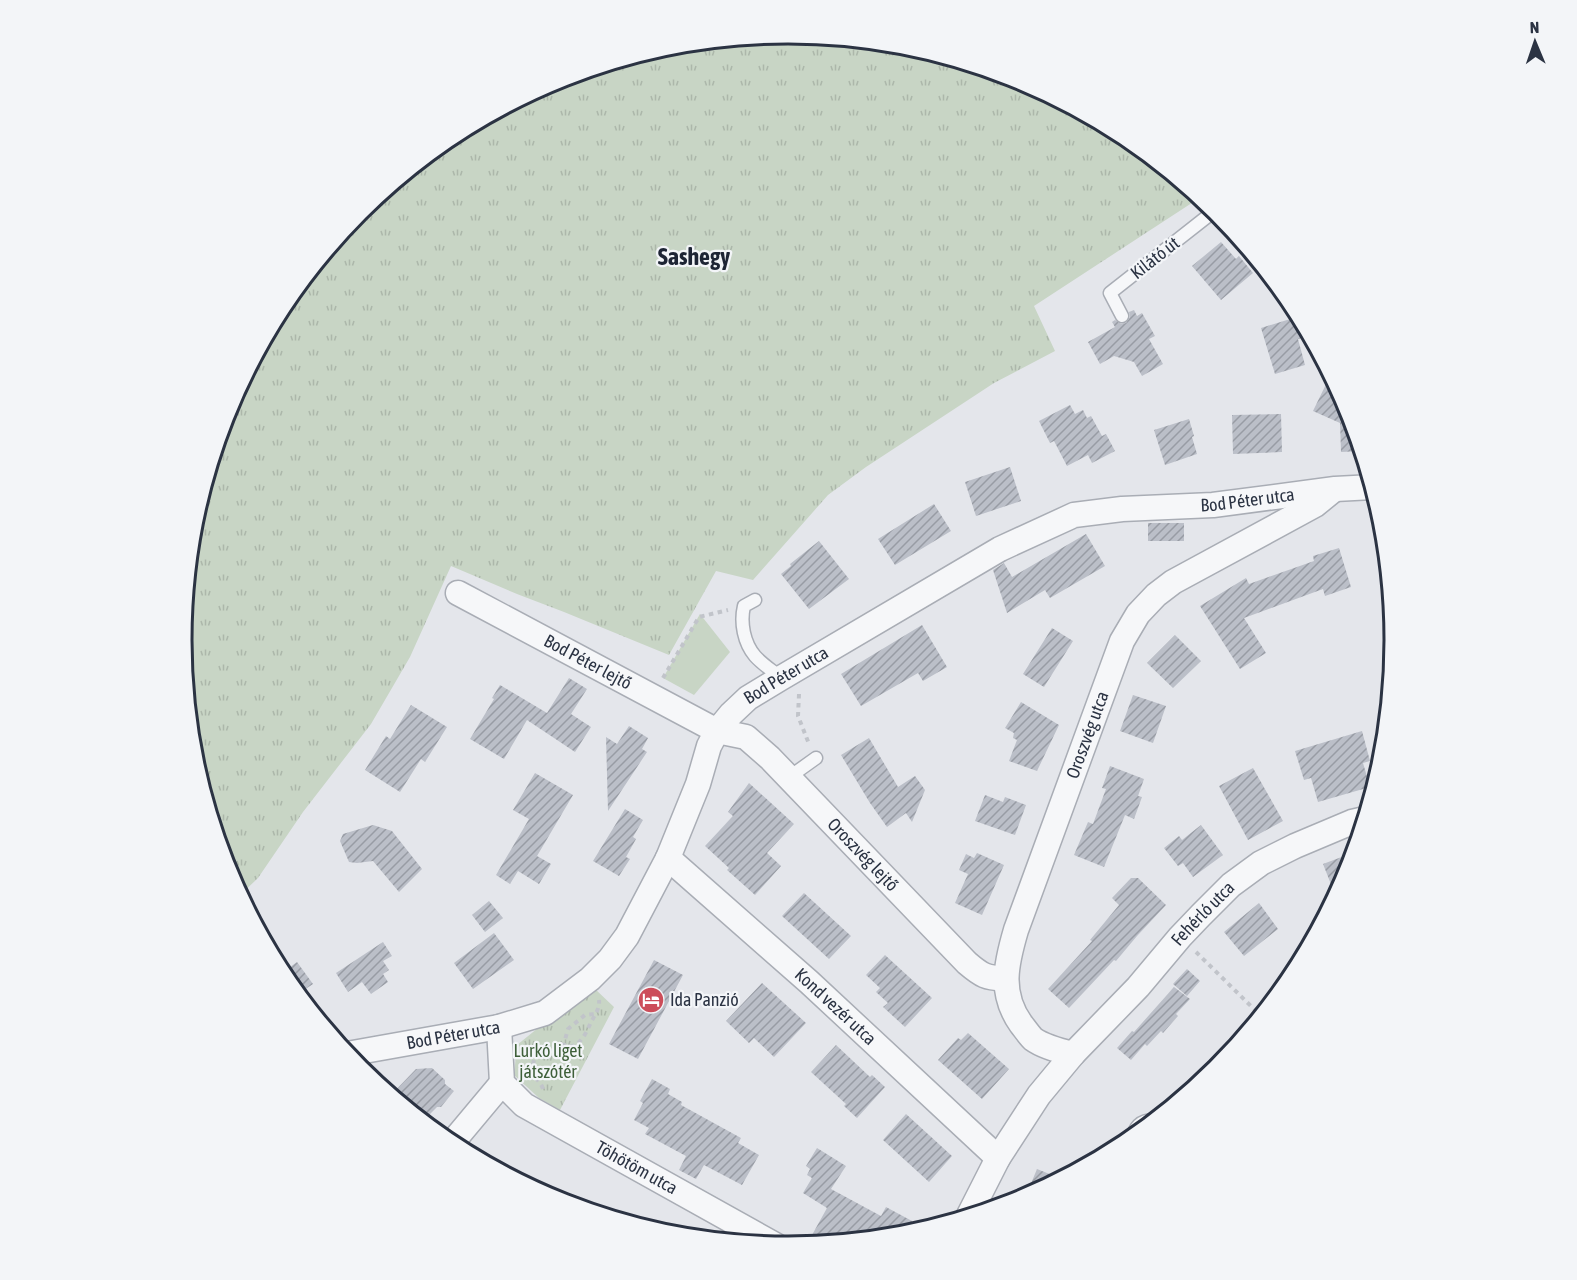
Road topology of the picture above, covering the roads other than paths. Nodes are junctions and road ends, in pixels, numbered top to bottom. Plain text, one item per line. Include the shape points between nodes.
1 (1208, 216) edge
2 (1122, 316) dead end
3 (1365, 487) edge
4 (1335, 489) junction
5 (458, 593) dead end
6 (755, 600) dead end
7 (781, 678) junction
8 (717, 731) junction
9 (816, 758) road end
10 (788, 778) junction
11 (1356, 821) edge
12 (668, 858) junction
13 (1006, 978) junction
14 (499, 1027) junction
15 (358, 1052) edge
16 (1073, 1054) junction
17 (502, 1083) junction
18 (457, 1136) edge
19 (998, 1158) junction
20 (973, 1207) edge
21 (757, 1235) edge

1 - 2 lane, Kilátó út via 1110,293
3 - 4 street, Bod Péter utca
4 - 7 street, Bod Péter utca via 1214,505 1074,515 1000,549
4 - 13 street, Oroszvég utca via 1315,505 1173,582 1138,614 1109,673 1016,930
5 - 8 street, Bod Péter lejtő
6 - 7 lane via 744,606 746,640 756,657
7 - 8 street, Bod Péter utca via 748,698
8 - 10 street, Oroszvég lejtő via 746,737
8 - 12 street, Bod Péter utca
9 - 10 lane
10 - 13 street, Oroszvég lejtő via 967,963 988,978
11 - 16 street, Fehérló utca via 1261,863 1231,885
12 - 14 street, Bod Péter utca via 627,936 590,979 544,1013
12 - 19 street, Kond vezér utca via 809,982
13 - 16 street, Oroszvég utca via 1014,1014 1032,1038
14 - 15 street, Bod Péter utca
14 - 17 street
16 - 19 street via 1039,1095
17 - 18 street
17 - 21 street, Töhötöm utca via 532,1111
19 - 20 street

